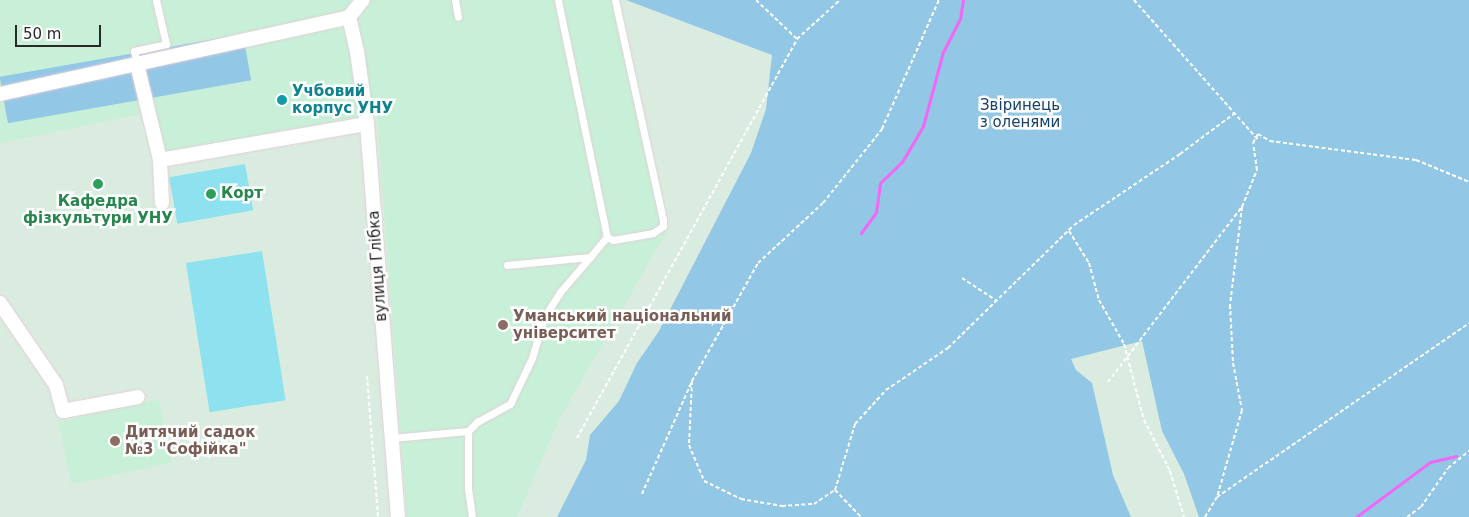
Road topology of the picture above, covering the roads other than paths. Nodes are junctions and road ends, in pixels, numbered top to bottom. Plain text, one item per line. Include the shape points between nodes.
1 (156, 0) edge
2 (363, 0) edge
3 (455, 0) edge
4 (558, 0) edge
5 (614, 0) edge
6 (458, 16) dead end
7 (349, 17) junction
8 (137, 64) junction
9 (0, 94) edge
10 (367, 124) junction
11 (160, 160) junction
12 (162, 203) dead end
13 (608, 237) junction
14 (590, 257) junction
15 (507, 265) dead end
16 (0, 303) edge
17 (138, 397) dead end
18 (468, 431) junction
19 (392, 438) junction
20 (398, 517) edge
21 (472, 517) edge

1 - 8 lane via 166,44 134,51
2 - 7 street
3 - 6 lane
4 - 13 lane
5 - 13 lane via 663,220 662,226 653,233 613,240
7 - 8 street
7 - 10 street, вулиця Глібка
8 - 9 street
8 - 11 street
10 - 11 street
10 - 19 street, вулиця Глібка
11 - 12 street
13 - 14 lane
14 - 15 lane
14 - 18 lane via 560,292 544,318 532,358 510,404 477,422
16 - 17 street via 56,385 63,411
18 - 19 lane
18 - 21 lane via 468,487
19 - 20 street, вулиця Глібка

